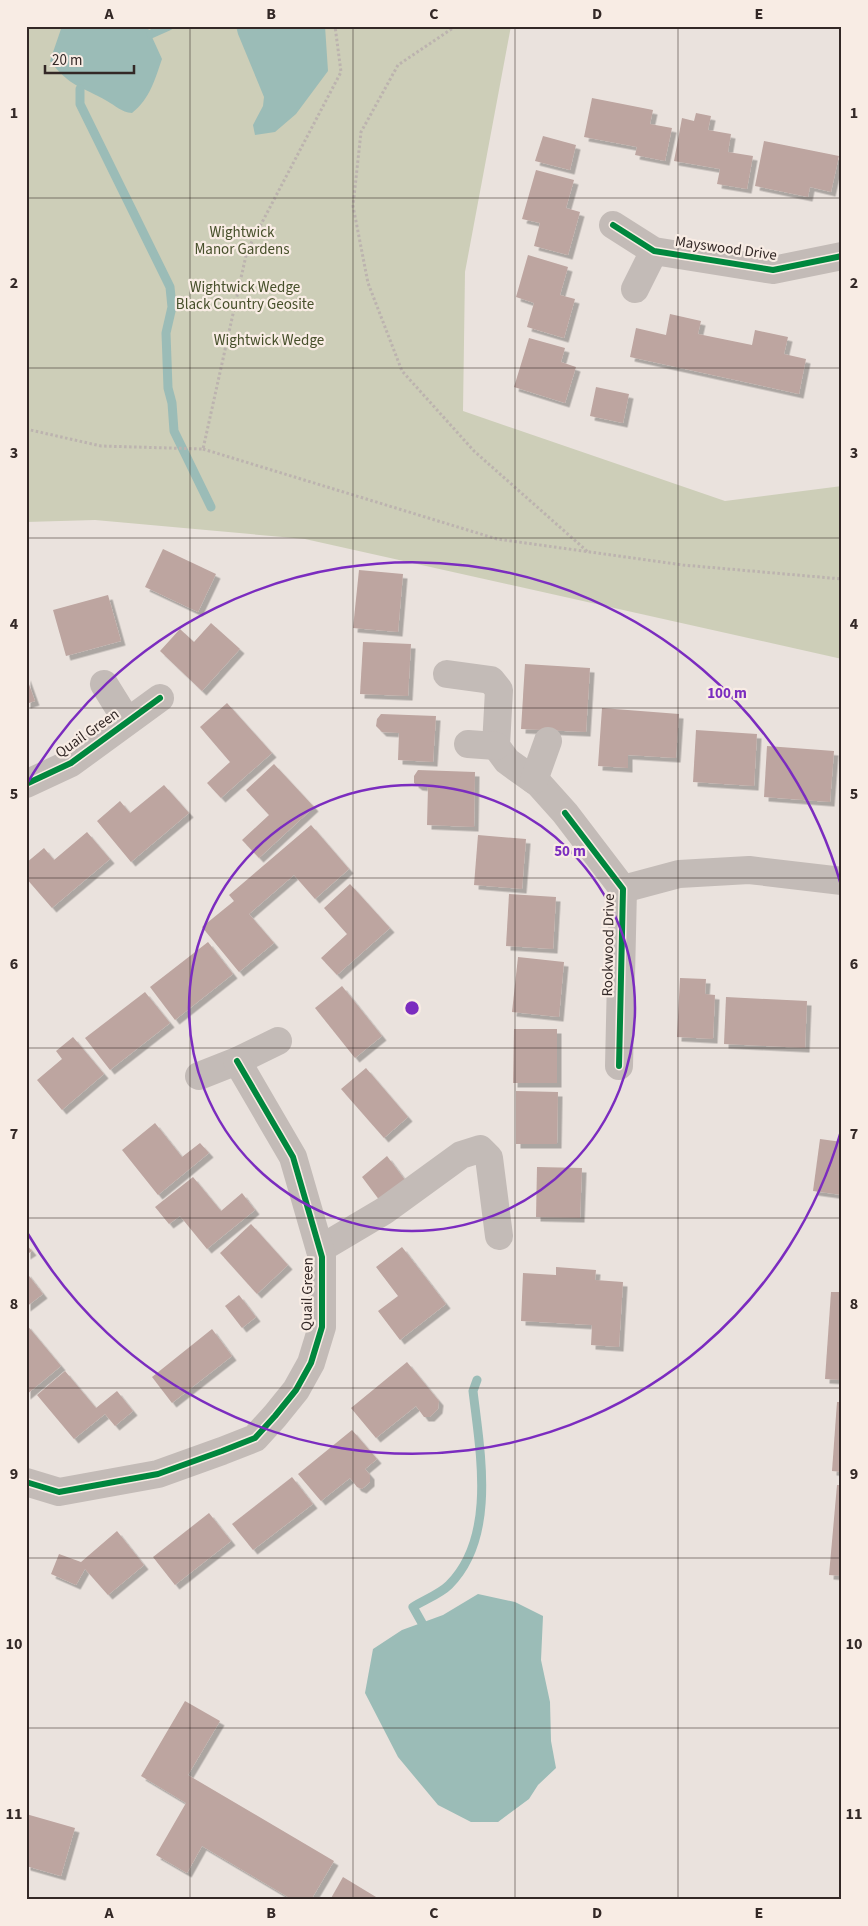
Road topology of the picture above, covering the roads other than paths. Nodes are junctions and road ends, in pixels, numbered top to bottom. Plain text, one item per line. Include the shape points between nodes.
1 (613, 225) dead end
2 (654, 251) junction
3 (842, 256) edge
4 (635, 289) dead end
5 (447, 674) dead end
6 (104, 684) dead end
7 (160, 698) dead end
8 (127, 721) junction
9 (548, 741) dead end
10 (468, 744) dead end
11 (496, 746) junction
12 (534, 780) junction
13 (26, 784) edge
14 (842, 881) edge
15 (623, 889) junction
16 (278, 1041) dead end
17 (237, 1061) junction
18 (619, 1066) dead end
19 (199, 1076) dead end
20 (500, 1236) dead end
21 (320, 1248) junction
22 (26, 1482) edge

1 - 2 street, Mayswood Drive
2 - 3 street, Mayswood Drive via 773,270
2 - 4 street, Mayswood Drive
5 - 11 street via 491,680 499,690
6 - 8 street, Quail Green
7 - 8 street, Quail Green
8 - 13 street, Quail Green via 72,763
9 - 12 street
10 - 11 street
11 - 12 street, Rookwood Drive via 507,761
12 - 15 street, Rookwood Drive via 565,813
14 - 15 street, Rookwood Drive via 748,870 679,874
15 - 18 street, Rookwood Drive
16 - 17 street
17 - 19 street
17 - 21 street, Quail Green via 293,1157
20 - 21 street via 489,1158 480,1149 461,1155 384,1211
21 - 22 street, Quail Green via 322,1327 311,1363 296,1390 255,1438 140,1477 59,1492

